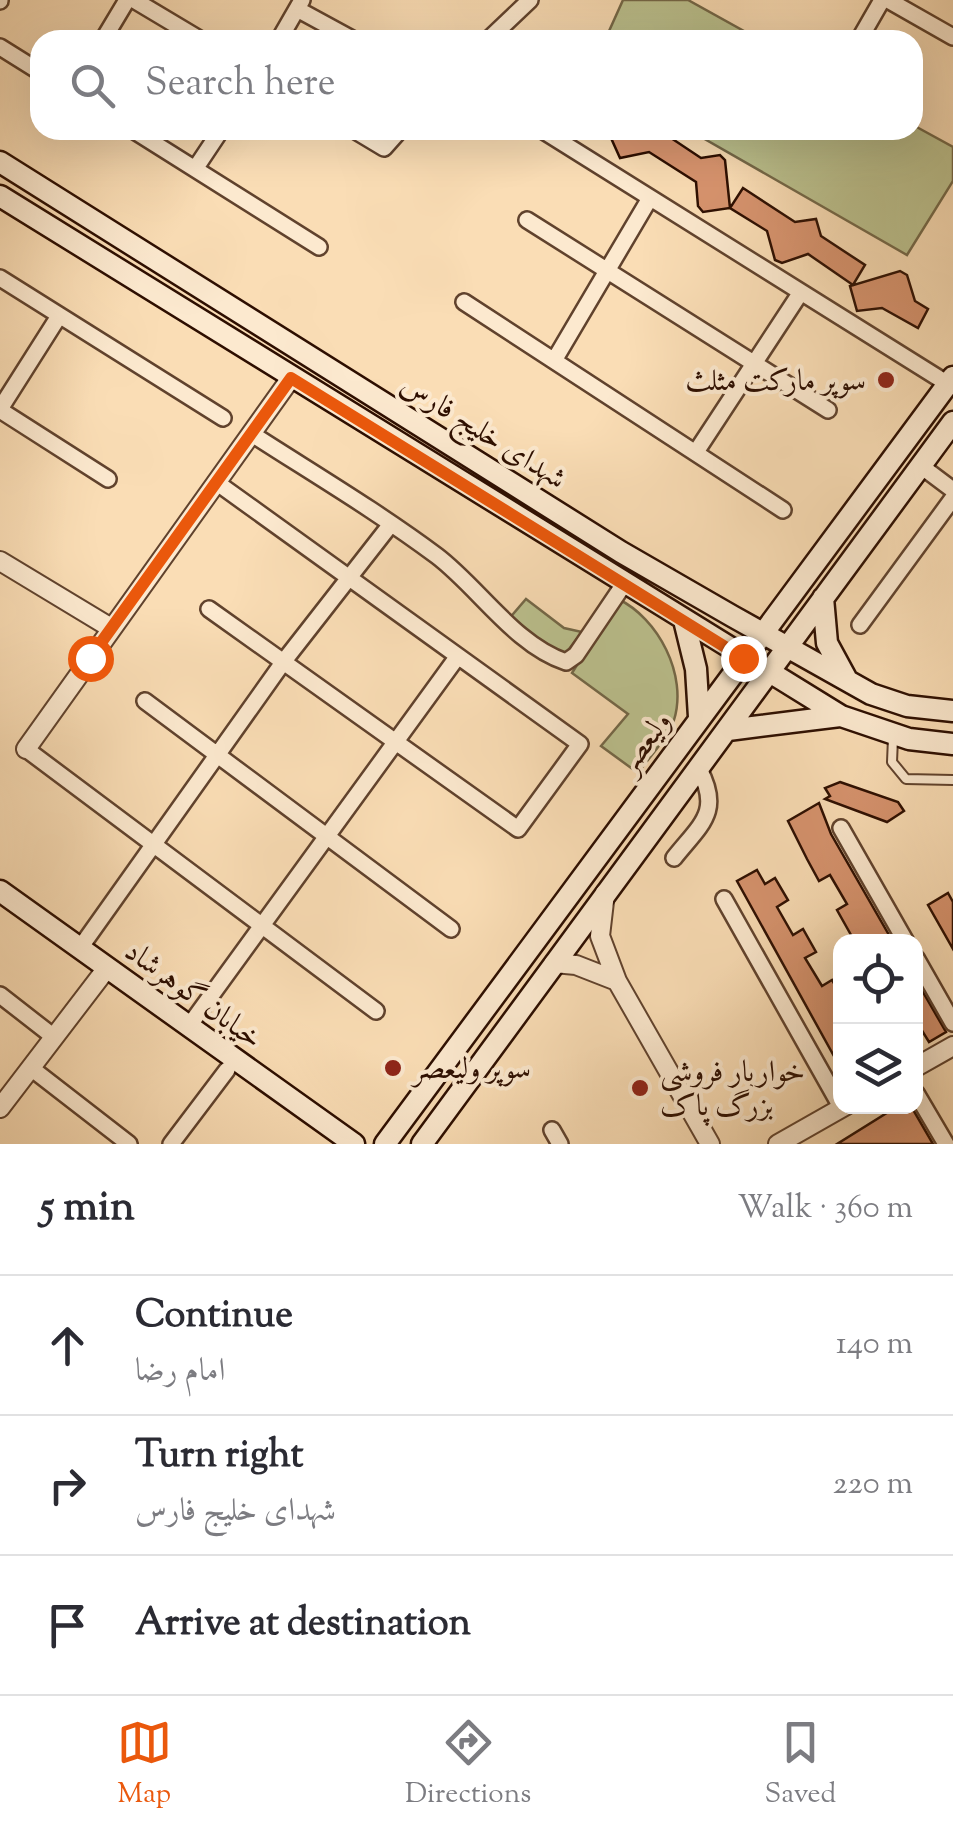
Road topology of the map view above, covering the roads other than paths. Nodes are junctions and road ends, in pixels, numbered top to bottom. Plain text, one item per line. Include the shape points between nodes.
1 (130, 0) edge
2 (530, 0) edge
3 (885, 0) edge
4 (300, 4) edge
5 (110, 30) edge
6 (184, 30) edge
7 (285, 30) edge
8 (339, 30) edge
9 (498, 30) edge
10 (866, 30) edge
11 (953, 36) edge
12 (0, 46) edge
13 (30, 66) edge
14 (149, 140) edge
15 (214, 140) edge
16 (371, 140) edge
17 (391, 140) edge
18 (558, 140) edge
19 (0, 162) edge
20 (195, 169) junction
21 (0, 196) edge
22 (650, 198) junction
23 (527, 220) dead end
24 (320, 247) dead end
25 (606, 273) junction
26 (0, 278) edge
27 (801, 292) junction
28 (464, 302) dead end
29 (60, 316) junction
30 (555, 359) junction
31 (754, 364) junction
32 (291, 378) junction
33 (950, 381) edge
34 (0, 410) edge
35 (828, 410) dead end
36 (222, 418) dead end
37 (953, 422) edge
38 (252, 434) junction
39 (696, 452) junction
40 (920, 466) junction
41 (108, 479) dead end
42 (216, 482) junction
43 (953, 494) edge
44 (783, 510) dead end
45 (391, 524) junction
46 (0, 562) edge
47 (349, 579) junction
48 (624, 584) junction
49 (823, 598) junction
50 (210, 608) dead end
51 (684, 620) junction
52 (860, 625) dead end
53 (111, 628) junction
54 (764, 631) junction
55 (790, 646) junction
56 (458, 656) junction
57 (743, 658) junction
58 (284, 661) junction
59 (770, 674) junction
60 (849, 684) junction
61 (145, 700) dead end
62 (953, 711) edge
63 (841, 716) junction
64 (699, 717) junction
65 (728, 730) junction
66 (893, 734) junction
67 (394, 744) junction
68 (953, 744) edge
69 (26, 750) joint
70 (216, 757) junction
71 (699, 769) junction
72 (953, 780) edge
73 (841, 828) dead end
74 (326, 838) junction
75 (151, 846) junction
76 (674, 858) dead end
77 (604, 893) junction
78 (3, 899) edge
79 (724, 900) dead end
80 (261, 927) junction
81 (450, 929) dead end
82 (901, 934) edge
83 (80, 948) junction
84 (554, 964) junction
85 (107, 968) junction
86 (923, 970) edge
87 (616, 981) junction
88 (0, 995) edge
89 (376, 1011) dead end
90 (953, 1023) edge
91 (189, 1026) junction
92 (54, 1037) junction
93 (953, 1046) edge
94 (923, 1063) edge
95 (31, 1068) junction
96 (227, 1070) dead end
97 (833, 1091) edge
98 (923, 1105) edge
99 (0, 1108) edge
100 (833, 1113) edge
101 (790, 1141) edge
102 (129, 1144) edge
103 (171, 1144) edge
104 (354, 1144) edge
105 (385, 1144) edge
106 (422, 1144) edge
107 (710, 1144) edge
108 (946, 1144) edge

1 - 5 street
1 - 6 street
2 - 9 street
3 - 10 street
3 - 11 street
4 - 7 street
4 - 8 street
12 - 13 street
14 - 20 street
15 - 20 street
16 - 17 street via 384,148
18 - 22 street
19 - 54 main road, شهدای خلیج فارس via 621,552
20 - 24 street
21 - 32 main road, شهدای خلیج فارس
22 - 25 street
22 - 27 street
23 - 25 street
25 - 30 street
25 - 31 street
26 - 29 street
27 - 31 street
27 - 33 street
28 - 30 street
29 - 34 street
29 - 36 street
30 - 39 street
31 - 35 street
31 - 39 street
32 - 38 street
32 - 48 main road, شهدای خلیج فارس
33 - 54 main road, ولیعصر
34 - 41 street
37 - 40 main road, ولیعصر
38 - 42 street
38 - 45 street
39 - 44 street
40 - 43 street
40 - 49 main road, ولیعصر
42 - 47 street
42 - 53 street
43 - 52 street
45 - 47 street
45 - 48 street via 483,594 511,626 566,662
46 - 53 street
47 - 56 street
47 - 58 street
48 - 51 main road, شهدای خلیج فارس
49 - 55 main road, ولیعصر
49 - 60 main road via 827,642
50 - 58 street
51 - 57 main road, شهدای خلیج فارس
51 - 64 main road
53 - 69 street
54 - 55 main road, شهدای خلیج فارس
54 - 57 main road, ولیعصر
55 - 59 main road, ولیعصر
55 - 60 main road, شهدای خلیج فارس
56 - 67 street
56 - 67 street via 580,744 518,828
57 - 59 main road, شهدای خلیج فارس
57 - 64 main road, ولیعصر
58 - 67 street
58 - 70 street
59 - 63 main road, شهدای خلیج فارس
59 - 65 main road, ولیعصر
60 - 62 main road, شهدای خلیج فارس via 906,706
61 - 70 street
63 - 65 main road
63 - 66 main road, شهدای خلیج فارس
64 - 105 main road, ولیعصر
65 - 71 main road, ولیعصر
66 - 68 main road, شهدای خلیج فارس
66 - 72 lane via 892,762 906,779
67 - 74 street
69 - 75 street
70 - 74 street
70 - 75 street
71 - 76 street via 712,792 709,814
71 - 77 main road, ولیعصر
73 - 82 street
74 - 80 street
74 - 81 street
75 - 80 street
75 - 83 street
77 - 84 main road, ولیعصر
77 - 87 street via 600,936
78 - 83 main road, خیابان گوهرشاد
79 - 97 street
80 - 89 street
80 - 91 street
83 - 85 main road, خیابان گوهرشاد
84 - 87 street
84 - 106 main road, ولیعصر
85 - 91 main road, خیابان گوهرشاد
85 - 92 street
86 - 90 street
87 - 107 street
88 - 92 street
91 - 104 main road, خیابان گوهرشاد
92 - 95 street
93 - 94 street
95 - 99 street
95 - 102 street
96 - 103 street
98 - 108 street
100 - 101 street

